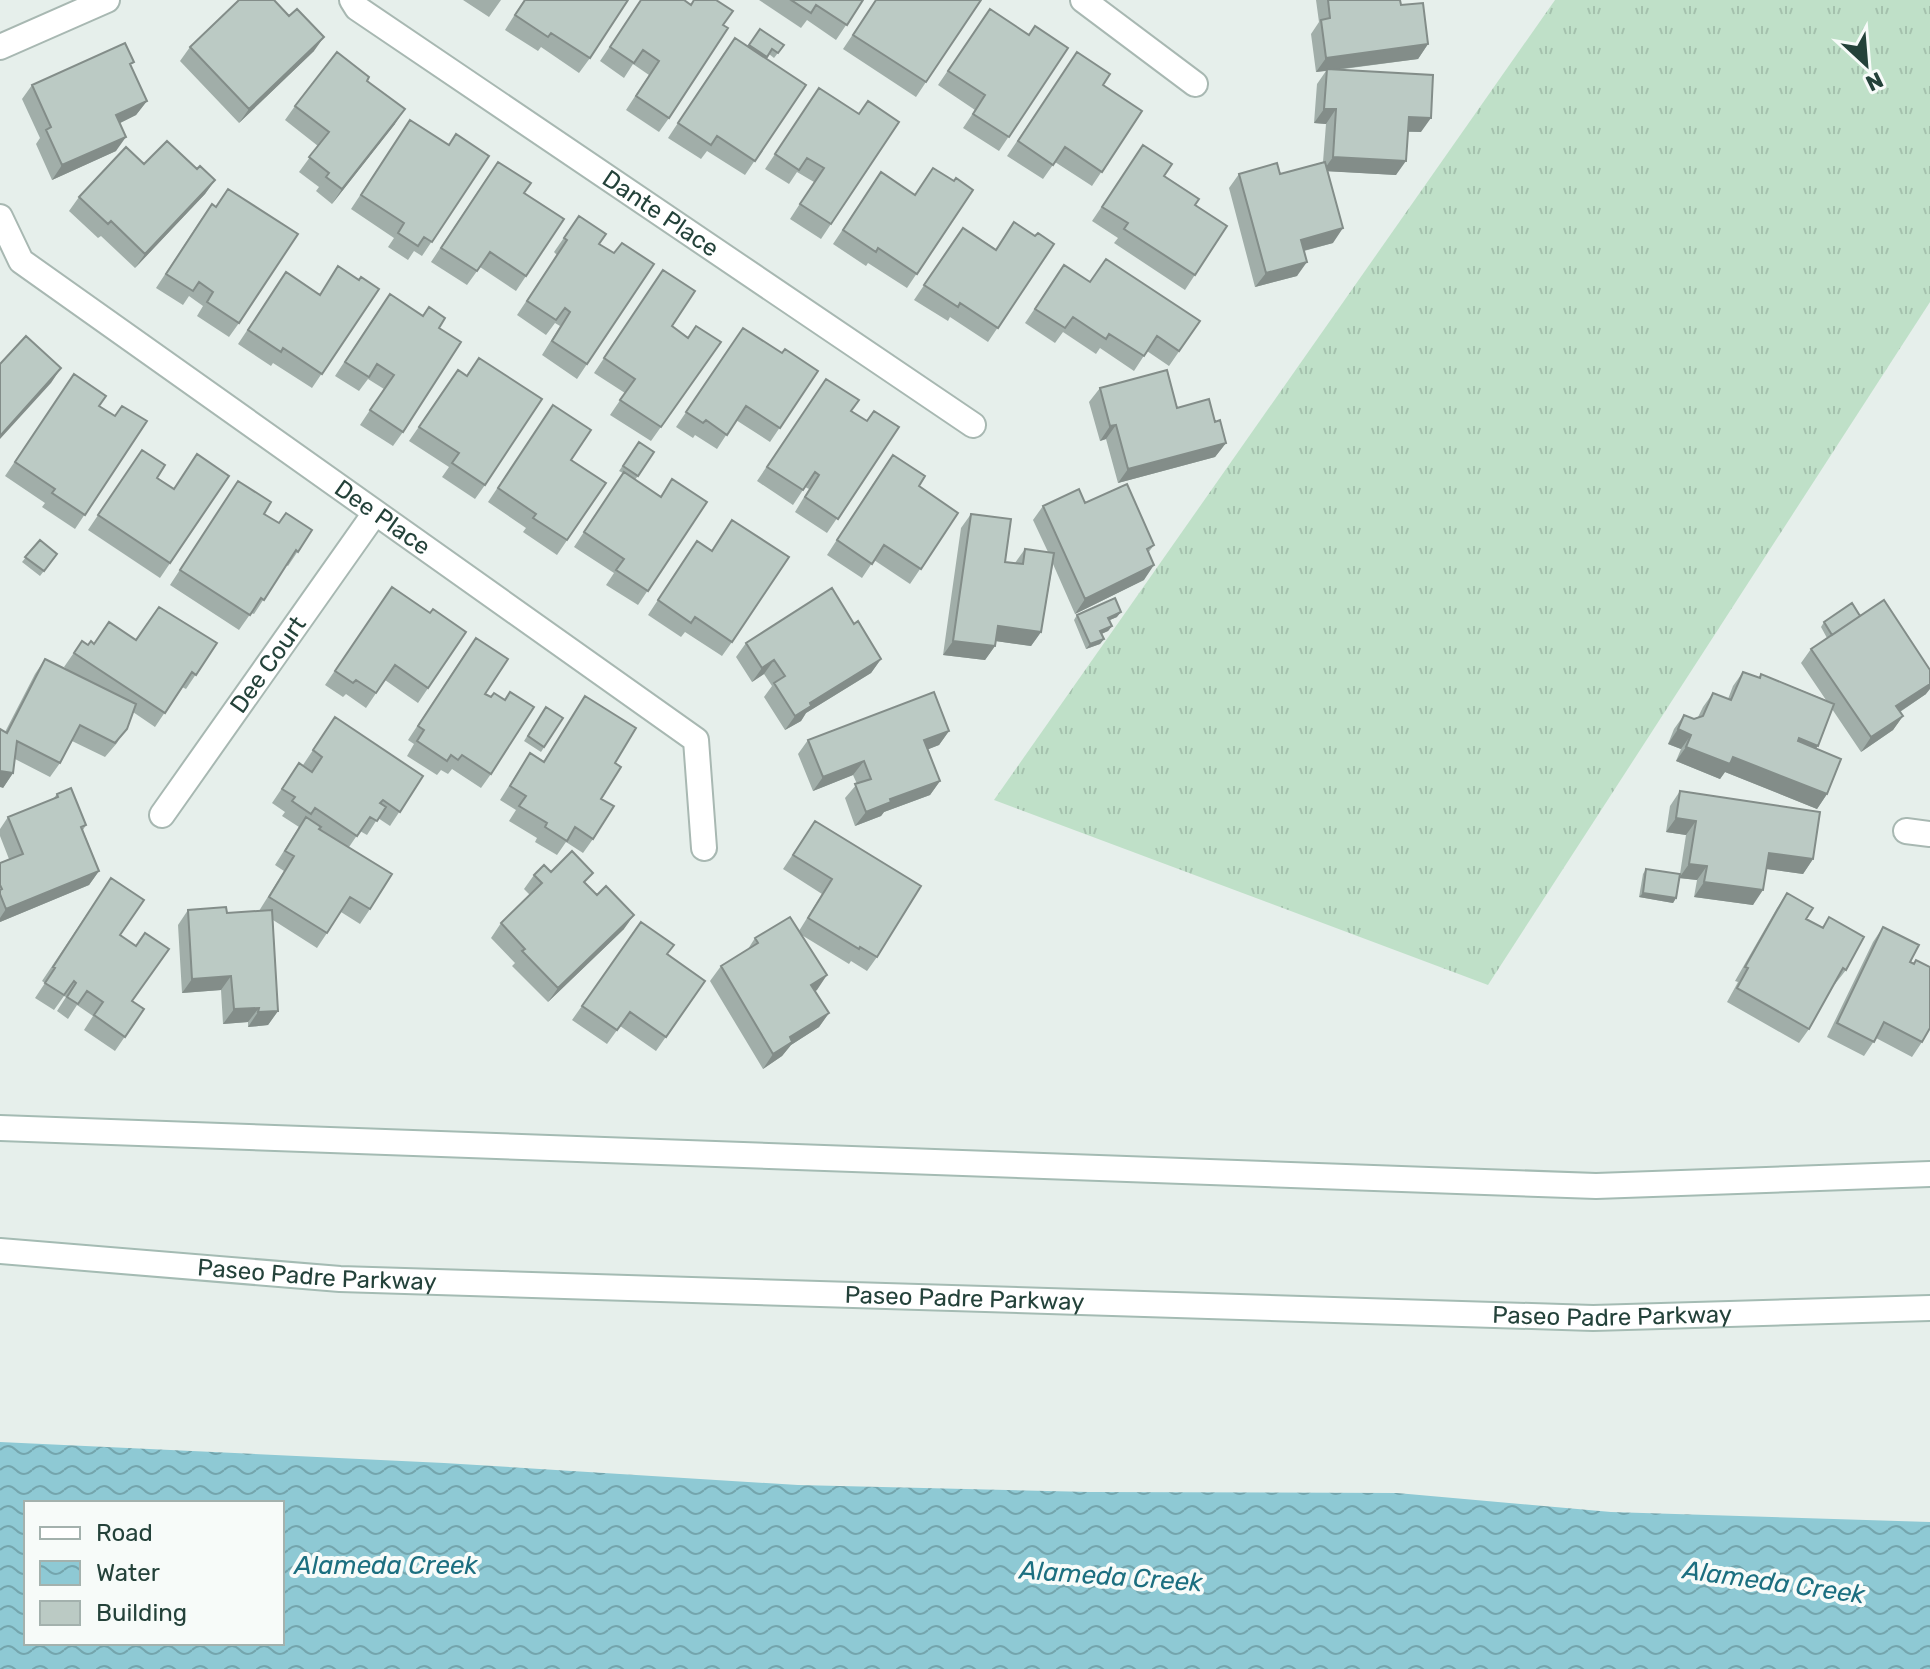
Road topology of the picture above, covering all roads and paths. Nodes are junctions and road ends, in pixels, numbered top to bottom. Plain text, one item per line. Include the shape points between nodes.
1 (107, 0) edge
2 (352, 0) edge
3 (1083, 0) edge
4 (0, 47) edge
5 (1195, 84) dead end
6 (0, 217) edge
7 (973, 425) dead end
8 (375, 513) junction
9 (162, 815) dead end
10 (704, 848) dead end
11 (0, 1128) edge
12 (1930, 1174) edge
13 (0, 1251) edge
14 (1930, 1308) edge

1 - 4 main road
2 - 7 main road, Dante Place
3 - 5 main road
6 - 8 main road, Dee Place via 21,261
8 - 9 main road, Dee Court
8 - 10 main road, Dee Place via 696,740
11 - 12 main road via 1596,1186
13 - 14 main road, Paseo Padre Parkway via 340,1279 1593,1318

